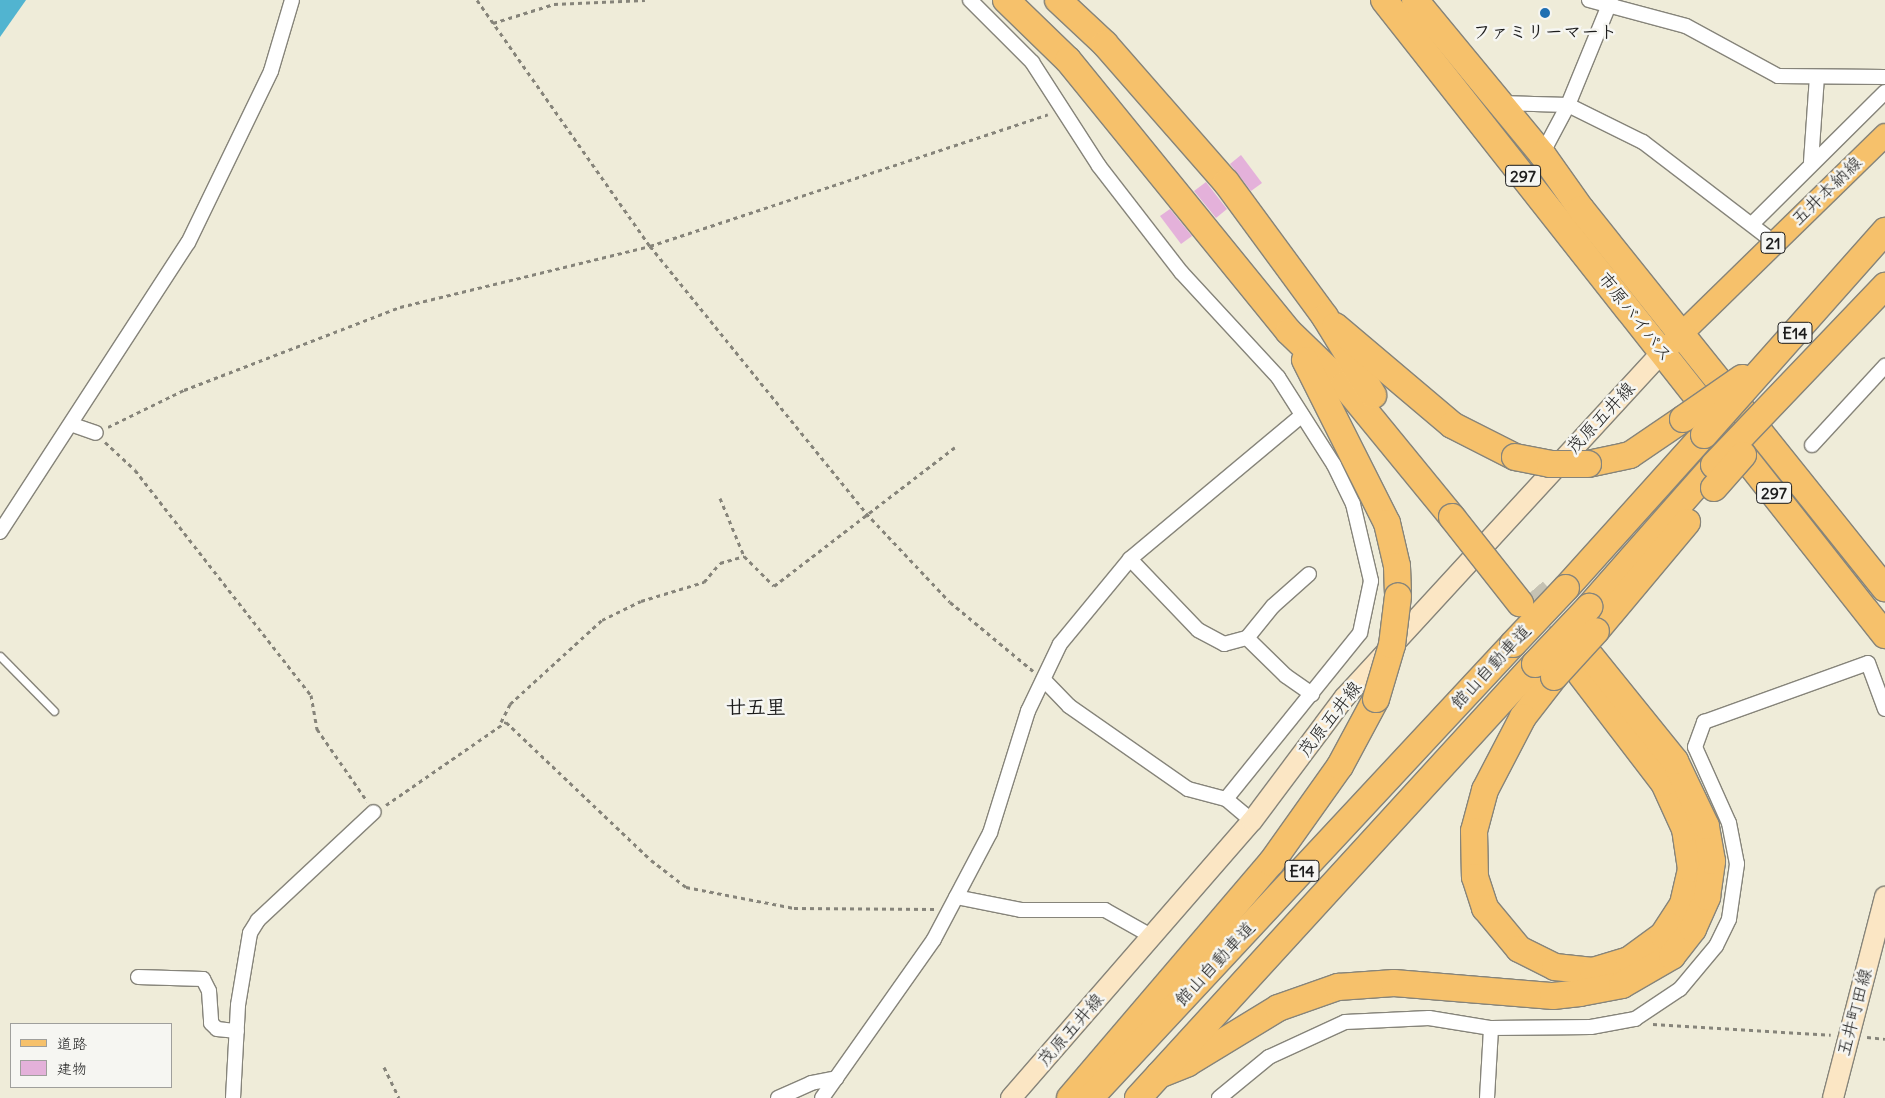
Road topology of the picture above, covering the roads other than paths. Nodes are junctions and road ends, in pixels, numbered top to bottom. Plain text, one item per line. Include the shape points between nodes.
1 (292, 0) edge
2 (970, 0) edge
3 (1006, 0) edge
4 (1024, 0) edge
5 (1058, 0) edge
6 (1079, 0) edge
7 (1384, 0) edge
8 (1415, 0) edge
9 (1589, 0) edge
10 (1610, 3) edge
11 (1105, 44) junction
12 (1068, 60) junction
13 (1817, 76) junction
14 (1885, 77) edge
15 (1885, 92) edge
16 (1499, 103) junction
17 (1568, 105) junction
18 (1885, 135) edge
19 (1542, 154) junction
20 (1812, 162) junction
21 (1753, 223) junction
22 (1885, 231) edge
23 (1774, 242) junction
24 (1885, 286) edge
25 (1325, 317) junction
26 (1289, 332) junction
27 (1682, 334) junction
28 (1662, 352) junction
29 (1885, 366) edge
30 (1762, 371) junction
31 (1302, 415) junction
32 (73, 425) junction
33 (96, 433) road end
34 (1812, 445) dead end
35 (1714, 476) junction
36 (1459, 513) junction
37 (0, 532) edge
38 (1130, 559) junction
39 (1309, 574) dead end
40 (1885, 588) edge
41 (1526, 596) tunnel mouth
42 (1885, 635) edge
43 (1247, 638) junction
44 (0, 656) edge
45 (1545, 671) junction
46 (1044, 680) junction
47 (1312, 694) junction
48 (1885, 709) edge
49 (54, 711) dead end
50 (1226, 799) junction
51 (374, 812) road end
52 (1252, 821) junction
53 (956, 897) junction
54 (1885, 897) edge
55 (1153, 937) junction
56 (138, 977) dead end
57 (1491, 1028) junction
58 (237, 1030) junction
59 (1159, 1075) junction
60 (837, 1078) junction
61 (233, 1098) edge
62 (778, 1098) edge
63 (822, 1098) edge
64 (1012, 1098) edge
65 (1070, 1098) edge
66 (1090, 1098) edge
67 (1138, 1098) edge
68 (1219, 1098) edge
69 (1487, 1098) edge
70 (1833, 1098) edge

1 - 32 street via 271,71 188,243
2 - 31 street via 1032,62 1099,166 1181,272 1278,377
3 - 12 highway
4 - 12 highway
5 - 11 highway
6 - 11 highway
7 - 28 highway, 市原バイパス / 297
8 - 16 highway, 市原バイパス / 297
9 - 10 street
10 - 13 street via 1686,26 1778,76
10 - 17 street
11 - 25 highway via 1226,182
12 - 26 highway
13 - 14 street
13 - 20 street
15 - 20 street
16 - 17 street
16 - 19 highway, 市原バイパス / 297
17 - 19 street
17 - 21 street via 1642,142
18 - 23 main road, 五井本納線 / 21
19 - 27 highway, 市原バイパス / 297
20 - 21 street
21 - 23 street
22 - 30 highway, 館山自動車道 / E14, bridge
23 - 27 main road, 五井本納線 / 21
24 - 35 highway, 館山自動車道 / E14, bridge via 1824,350
25 - 30 highway, bridge via 1452,425 1514,457 1550,464 1588,464 1630,455 1736,381
25 - 36 highway via 1356,373
26 - 36 highway via 1344,385
26 - 65 highway, bridge via 1372,488 1392,541 1398,596 1392,645 1376,699 1340,766 1271,863
27 - 28 main road, 五井本納線 / 21
27 - 40 highway, 市原バイパス / 297
28 - 42 highway, 市原バイパス / 297
28 - 52 main road, 茂原五井線 via 1344,698
29 - 34 street
30 - 66 highway, 館山自動車道 / E14, bridge via 1566,588
31 - 38 street
31 - 47 street via 1353,504 1371,581 1360,633
32 - 33 street
32 - 37 street
35 - 45 highway, 館山自動車道 / E14, bridge via 1589,607
35 - 45 highway, bridge via 1596,631
36 - 41 highway
38 - 43 street via 1198,630 1224,644
38 - 46 street via 1060,644
39 - 43 street via 1274,606
43 - 47 street via 1286,676
44 - 49 lane
45 - 59 highway, 館山自動車道 / E14
45 - 59 highway via 1485,790 1474,831 1475,877 1490,916 1519,949 1555,967 1593,971 1629,960 1663,935 1683,904 1691,868 1685,829 1664,783 1586,666 1675,761 1706,826 1712,861 1707,897 1693,929 1672,956 1630,982 1580,994 1544,995 1394,983 1338,987 1278,1008 1188,1063
46 - 50 street via 1069,706 1188,789
46 - 53 street via 1028,711 990,833
47 - 50 street
48 - 57 street via 1868,663 1704,722 1695,747 1729,823 1737,864 1729,920 1716,946 1680,989 1635,1019 1591,1027
50 - 52 street
51 - 58 street via 258,920 245,947
52 - 55 main road, 茂原五井線
53 - 55 street via 1021,910 1105,910
53 - 60 street via 915,966
54 - 70 main road, 五井町田線
55 - 64 main road, 茂原五井線
56 - 58 street via 203,979 209,991 211,1023 217,1029
57 - 68 street via 1429,1018 1345,1022 1269,1057
57 - 69 street
58 - 61 street
59 - 67 highway, 館山自動車道 / E14
60 - 62 street via 811,1083
60 - 63 street

